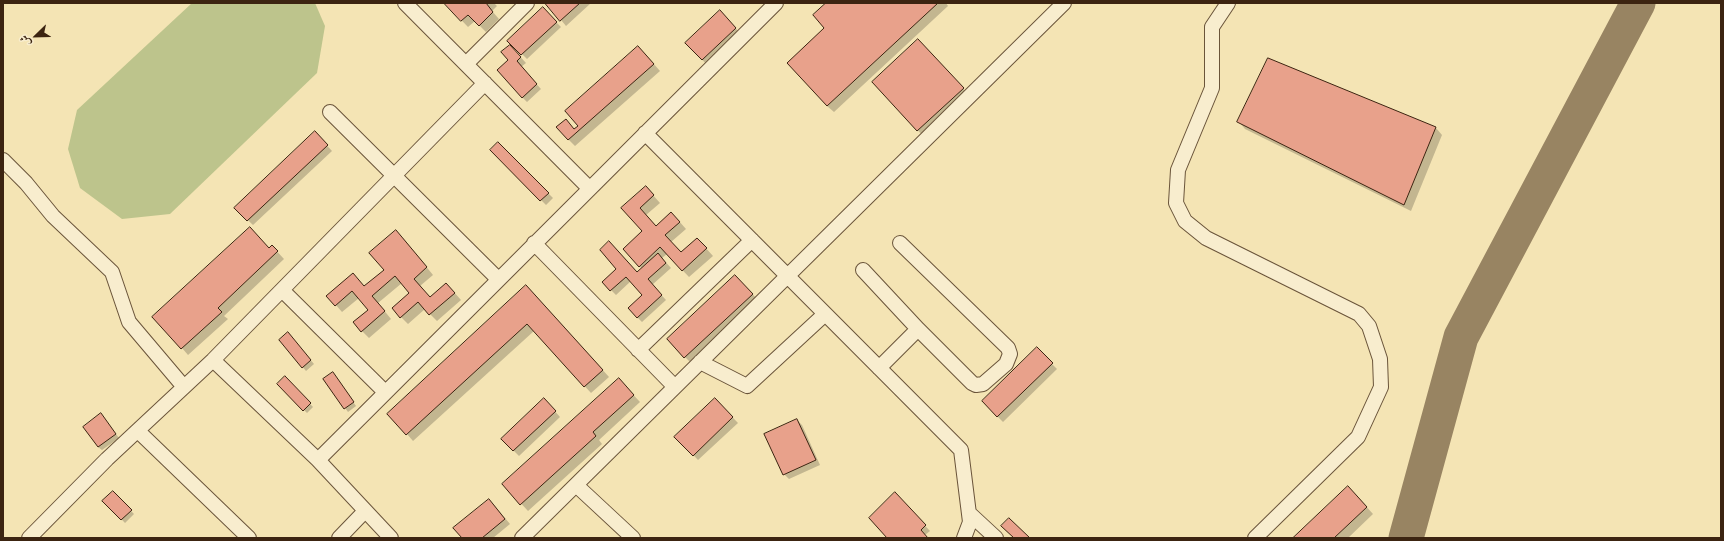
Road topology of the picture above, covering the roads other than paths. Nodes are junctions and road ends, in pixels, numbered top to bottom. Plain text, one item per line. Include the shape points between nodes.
1 (405, 3) edge
2 (527, 3) edge
3 (776, 3) edge
4 (1228, 3) edge
5 (1059, 5) edge
6 (466, 64) junction
7 (485, 84) junction
8 (330, 112) dead end
9 (645, 133) junction
10 (3, 160) edge
11 (395, 175) junction
12 (589, 188) junction
13 (752, 240) junction
14 (534, 243) junction
15 (900, 243) dead end
16 (863, 270) dead end
17 (788, 276) junction
18 (498, 279) junction
19 (282, 290) junction
20 (826, 314) junction
21 (918, 330) junction
22 (638, 350) junction
23 (213, 360) junction
24 (700, 362) junction
25 (879, 368) junction
26 (184, 387) junction
27 (675, 387) junction
28 (385, 392) junction
29 (138, 430) junction
30 (318, 460) junction
31 (576, 485) junction
32 (364, 511) junction
33 (969, 513) junction
34 (29, 538) edge
35 (249, 538) edge
36 (339, 538) edge
37 (392, 538) edge
38 (522, 538) edge
39 (633, 538) edge
40 (964, 538) edge
41 (996, 538) edge
42 (1256, 538) edge

1 - 6 lane
2 - 6 lane
3 - 9 lane
4 - 42 lane via 1212,27 1212,88 1178,170 1176,203 1185,221 1206,238 1359,314 1369,326 1380,359 1381,387 1358,437
5 - 17 lane
6 - 7 lane
7 - 11 lane
7 - 12 lane
8 - 11 lane
9 - 12 lane
9 - 13 lane
10 - 26 lane via 54,216 112,272 129,322
11 - 18 lane
11 - 19 lane
12 - 14 lane
13 - 17 lane
13 - 22 lane
14 - 18 lane
14 - 22 lane
15 - 21 lane via 1004,344 1010,354 1009,360 983,384 976,385
16 - 21 lane
17 - 20 lane
17 - 24 lane
18 - 28 lane
19 - 23 lane
19 - 28 lane
20 - 24 lane via 747,386
20 - 25 lane
21 - 25 lane
22 - 27 lane
23 - 26 lane
23 - 30 lane
24 - 27 lane
25 - 33 lane via 961,450
26 - 29 lane
27 - 31 lane
28 - 30 lane
29 - 34 lane
29 - 35 lane
30 - 32 lane
31 - 38 lane
31 - 39 lane
32 - 36 lane
32 - 37 lane
33 - 40 lane via 970,522
33 - 41 lane

